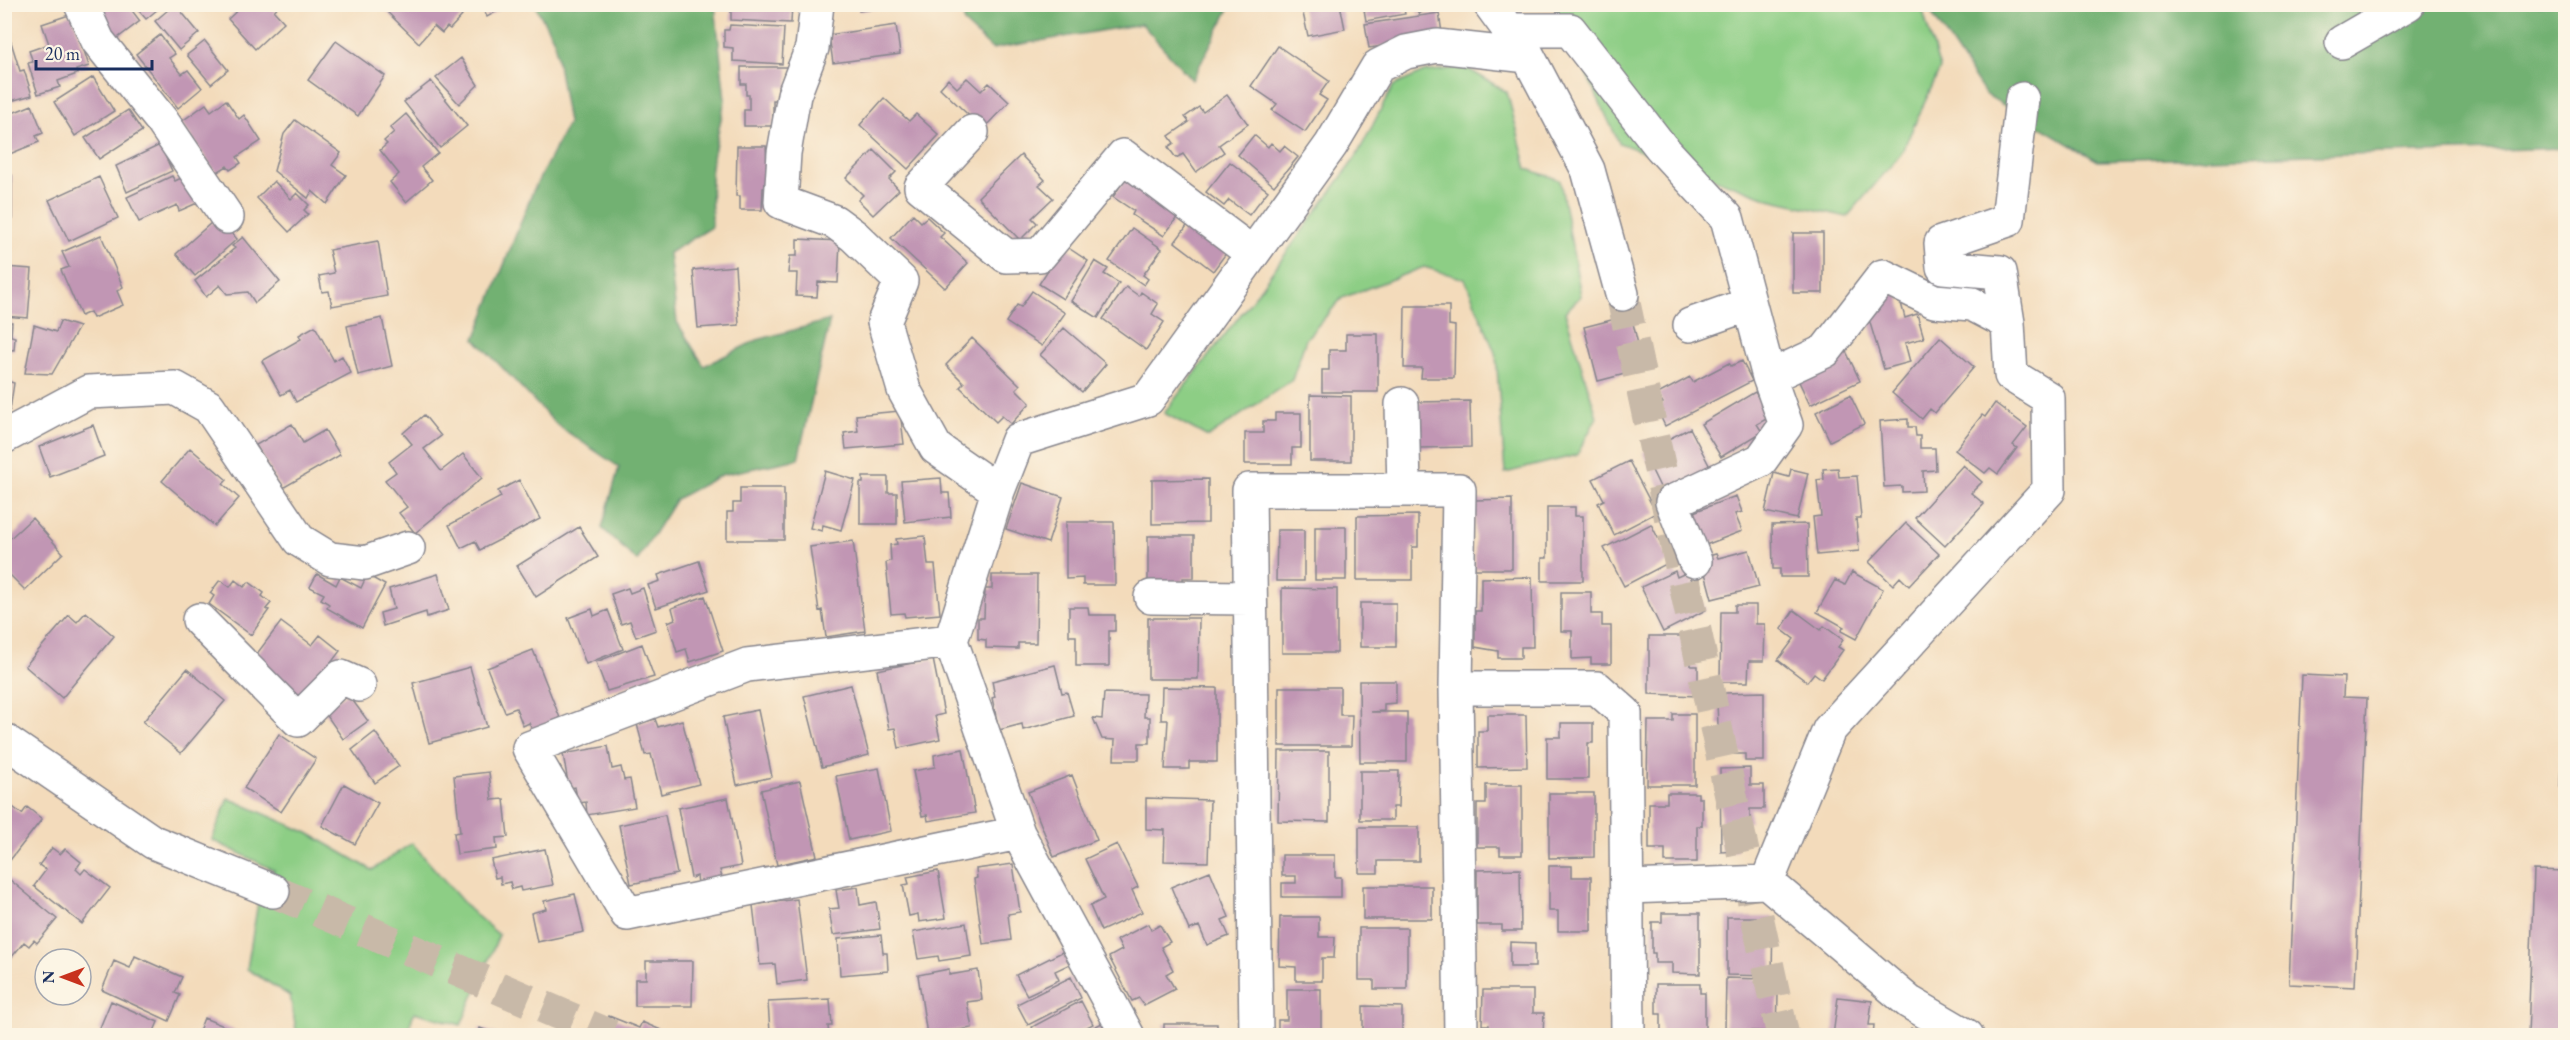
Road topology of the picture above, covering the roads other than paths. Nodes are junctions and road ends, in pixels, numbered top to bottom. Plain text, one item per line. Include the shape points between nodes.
1 (81, 4) edge
2 (817, 4) edge
3 (2408, 4) edge
4 (1500, 17) edge
5 (2342, 42) dead end
6 (1528, 57) junction
7 (2022, 99) dead end
8 (972, 132) dead end
9 (227, 217) dead end
10 (1252, 254) junction
11 (1622, 294) tunnel mouth
12 (1749, 304) junction
13 (2008, 323) junction
14 (1690, 325) dead end
15 (1769, 377) junction
16 (1402, 404) dead end
17 (4, 437) edge
18 (1404, 490) junction
19 (998, 491) junction
20 (408, 548) dead end
21 (1695, 561) dead end
22 (1151, 597) dead end
23 (1250, 598) junction
24 (199, 620) dead end
25 (951, 641) junction
26 (359, 685) dead end
27 (1456, 688) junction
28 (4, 740) edge
29 (1018, 833) junction
30 (1767, 882) junction
31 (1628, 887) junction
32 (273, 891) tunnel mouth
33 (1128, 1035) edge
34 (1256, 1035) edge
35 (1461, 1035) edge
36 (1628, 1035) edge
37 (1967, 1035) edge

1 - 9 street via 98,41 162,121
2 - 19 street via 812,48 794,95 781,202 835,222 901,281 885,322 904,390 936,448
3 - 5 street
4 - 6 street
4 - 12 street via 1570,30 1661,147 1727,218
6 - 10 street via 1437,45 1406,52 1378,66 1331,145
6 - 11 street via 1588,170
7 - 13 street via 2008,220 1941,243 1943,267 2000,272
8 - 10 street via 921,187 1006,256 1040,255 1123,156
10 - 19 street via 1148,399 1018,440
12 - 14 street
12 - 15 street
13 - 15 street via 1972,304 1934,301 1883,276 1825,351
13 - 30 street via 2011,375 2048,398 2049,490 1828,729
15 - 21 street via 1786,425 1761,460 1672,502
16 - 18 street
17 - 20 street via 88,392 175,388 209,407 299,540 330,559 365,563
18 - 23 street via 1249,490
18 - 27 street via 1459,490
19 - 25 street
22 - 23 street
23 - 34 street
24 - 26 street via 298,720 341,677
25 - 29 street
25 - 29 street via 747,665 530,748 627,915
27 - 31 street via 1597,688 1625,713
27 - 35 street
28 - 32 street via 153,842
29 - 33 street
30 - 31 street
30 - 37 street via 1910,1002
31 - 36 street

